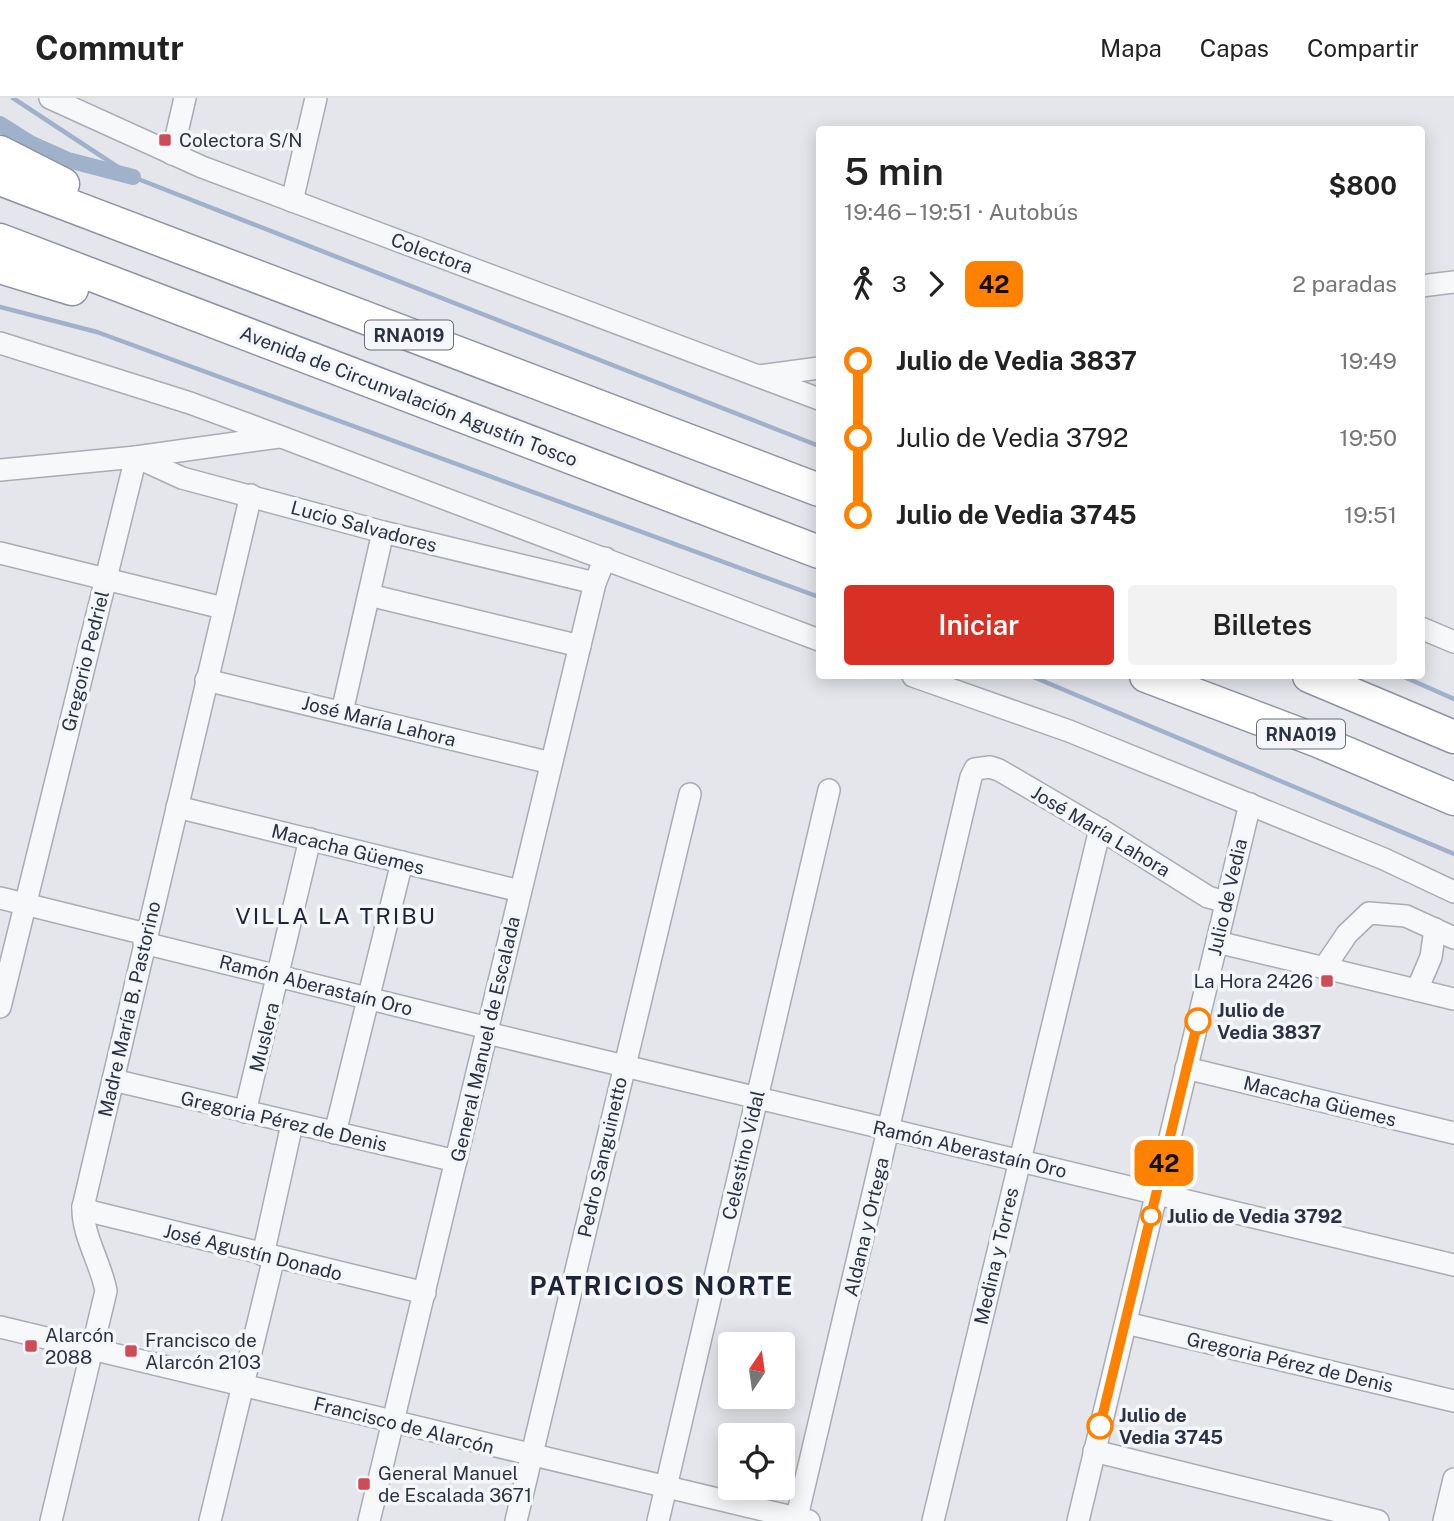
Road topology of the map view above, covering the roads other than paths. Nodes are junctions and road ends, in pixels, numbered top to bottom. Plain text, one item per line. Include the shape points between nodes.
1 (50, 98) edge
2 (185, 98) edge
3 (316, 98) edge
4 (0, 152) edge
5 (172, 154) junction
6 (0, 179) edge
7 (292, 201) junction
8 (0, 240) edge
9 (177, 247) junction
10 (0, 267) edge
11 (1454, 282) edge
12 (1425, 286) edge
13 (0, 343) edge
14 (816, 368) edge
15 (757, 376) junction
16 (399, 393) junction
17 (816, 398) edge
18 (281, 437) junction
19 (136, 457) junction
20 (0, 470) edge
21 (816, 489) edge
22 (250, 495) junction
23 (383, 532) junction
24 (816, 551) edge
25 (0, 553) edge
26 (604, 558) junction
27 (106, 579) junction
28 (595, 583) junction
29 (369, 595) junction
30 (223, 608) junction
31 (1425, 630) edge
32 (816, 639) edge
33 (1454, 642) edge
34 (580, 646) junction
35 (922, 679) edge
36 (1154, 679) edge
37 (1316, 679) edge
38 (206, 680) junction
39 (342, 712) junction
40 (1454, 737) edge
41 (551, 763) junction
42 (975, 769) joint
43 (829, 790) dead end
44 (690, 794) dead end
45 (1454, 799) edge
46 (1250, 804) junction
47 (177, 807) junction
48 (1100, 829) junction
49 (310, 839) junction
50 (402, 862) junction
51 (520, 891) junction
52 (1454, 892) edge
53 (0, 898) edge
54 (1226, 902) junction
55 (24, 904) junction
56 (1444, 933) edge
57 (145, 938) junction
58 (1217, 942) junction
59 (1324, 968) junction
60 (279, 976) junction
61 (1417, 990) junction
62 (368, 998) junction
63 (1454, 999) edge
64 (0, 1007) edge
65 (488, 1030) junction
66 (624, 1065) junction
67 (1186, 1068) junction
68 (113, 1080) junction
69 (756, 1098) junction
70 (245, 1112) junction
71 (292, 1124) junction
72 (889, 1130) junction
73 (335, 1133) junction
74 (1454, 1133) edge
75 (456, 1161) junction
76 (1018, 1161) junction
77 (1156, 1193) junction
78 (83, 1207) junction
79 (268, 1256) junction
80 (1454, 1265) edge
81 (425, 1293) junction
82 (1126, 1323) junction
83 (0, 1327) edge
84 (92, 1349) junction
85 (242, 1386) junction
86 (1454, 1401) edge
87 (393, 1422) junction
88 (1094, 1451) junction
89 (532, 1455) junction
90 (1454, 1479) edge
91 (666, 1487) junction
92 (801, 1520) edge
93 (51, 1521) edge
94 (210, 1521) edge
95 (369, 1521) edge
96 (516, 1521) edge
97 (658, 1521) edge
98 (933, 1521) edge
99 (1078, 1521) edge
100 (1378, 1521) edge
101 (1444, 1521) edge

1 - 5 street, Colectora
2 - 5 street
3 - 7 street
4 - 9 highway
5 - 7 street, Colectora
6 - 9 highway, RNA019
7 - 15 street, Colectora
8 - 16 highway, Avenida de Circunvalación Agustín Tosco / RNA019
9 - 21 highway, RNA019
10 - 16 highway via 248,352
11 - 12 street
13 - 18 street
14 - 15 street
15 - 17 street, Colectora
16 - 24 highway, Avenida de Circunvalación Agustín Tosco / RNA019
18 - 19 street
18 - 26 street
19 - 20 street
19 - 22 street, Lucio Salvadores via 183,478
19 - 27 street, Gregorio Pedriel
22 - 23 street, Lucio Salvadores
22 - 30 street, Madre María B. Pastorino
23 - 28 street, Lucio Salvadores
23 - 29 street
25 - 27 street
26 - 28 street, General Manuel de Escalada
26 - 32 street
27 - 30 street
27 - 55 street, Gregorio Pedriel
28 - 34 street, General Manuel de Escalada
29 - 34 street
29 - 39 street
30 - 38 street, Madre María B. Pastorino
31 - 33 street
34 - 41 street, General Manuel de Escalada
35 - 46 street via 1069,731
36 - 45 highway, RNA019
37 - 40 highway, RNA019
38 - 39 street, José María Lahora
38 - 47 street, Madre María B. Pastorino
39 - 41 street, José María Lahora
41 - 51 street, General Manuel de Escalada
42 - 48 street, José María Lahora via 990,766 999,770
42 - 72 street, Aldana y Ortega
43 - 69 street, Celestino Vidal
44 - 66 street, Pedro Sanguinetto
46 - 52 street
46 - 54 street, Julio de Vedia
47 - 49 street, Macacha Güemes
47 - 57 street, Madre María B. Pastorino
48 - 54 street, José María Lahora via 1208,897
48 - 76 street, Medina y Torres
49 - 50 street, Macacha Güemes
49 - 60 street, Muslera
50 - 51 street, Macacha Güemes
50 - 62 street
51 - 65 street, General Manuel de Escalada
53 - 55 street, Ramón Aberastaín Oro
54 - 58 street, Julio de Vedia
55 - 57 street, Ramón Aberastaín Oro
55 - 64 street, Gregorio Pedriel
56 - 59 street via 1406,916 1369,912
56 - 61 street
57 - 60 street, Ramón Aberastaín Oro
57 - 68 street, Madre María B. Pastorino
58 - 59 street
58 - 67 street, Julio de Vedia
59 - 61 street
60 - 62 street, Ramón Aberastaín Oro
60 - 70 street, Muslera
61 - 63 street
62 - 65 street, Ramón Aberastaín Oro
62 - 73 street
65 - 66 street, Ramón Aberastaín Oro
65 - 75 street, General Manuel de Escalada
66 - 69 street, Ramón Aberastaín Oro
66 - 89 street, Pedro Sanguinetto
67 - 74 street, Macacha Güemes
67 - 77 street, Julio de Vedia
68 - 70 street, Gregoria Pérez de Denis
68 - 78 street, Madre María B. Pastorino
69 - 72 street, Ramón Aberastaín Oro
69 - 91 street, Celestino Vidal
70 - 71 street, Gregoria Pérez de Denis
71 - 73 street, Gregoria Pérez de Denis
71 - 79 street
72 - 76 street, Ramón Aberastaín Oro
72 - 92 street, Aldana y Ortega
73 - 75 street, Gregoria Pérez de Denis
75 - 81 street, General Manuel de Escalada
76 - 77 street, Ramón Aberastaín Oro
76 - 98 street, Medina y Torres
77 - 80 street, Ramón Aberastaín Oro
77 - 82 street, Julio de Vedia
78 - 79 street, José Agustín Donado
78 - 84 street, Madre María B. Pastorino via 106,1291
79 - 81 street, José Agustín Donado
79 - 85 street
81 - 87 street, General Manuel de Escalada
82 - 86 street, Gregoria Pérez de Denis
82 - 88 street, Julio de Vedia
83 - 84 street, Francisco de Alarcón
84 - 85 street, Francisco de Alarcón
84 - 93 street, Madre María B. Pastorino
85 - 87 street, Francisco de Alarcón
85 - 94 street
87 - 89 street, Francisco de Alarcón
87 - 95 street, General Manuel de Escalada
88 - 99 street, Julio de Vedia
88 - 100 street
89 - 91 street, Francisco de Alarcón
89 - 96 street, Pedro Sanguinetto
90 - 101 street
91 - 92 street, Francisco de Alarcón
91 - 97 street, Celestino Vidal

